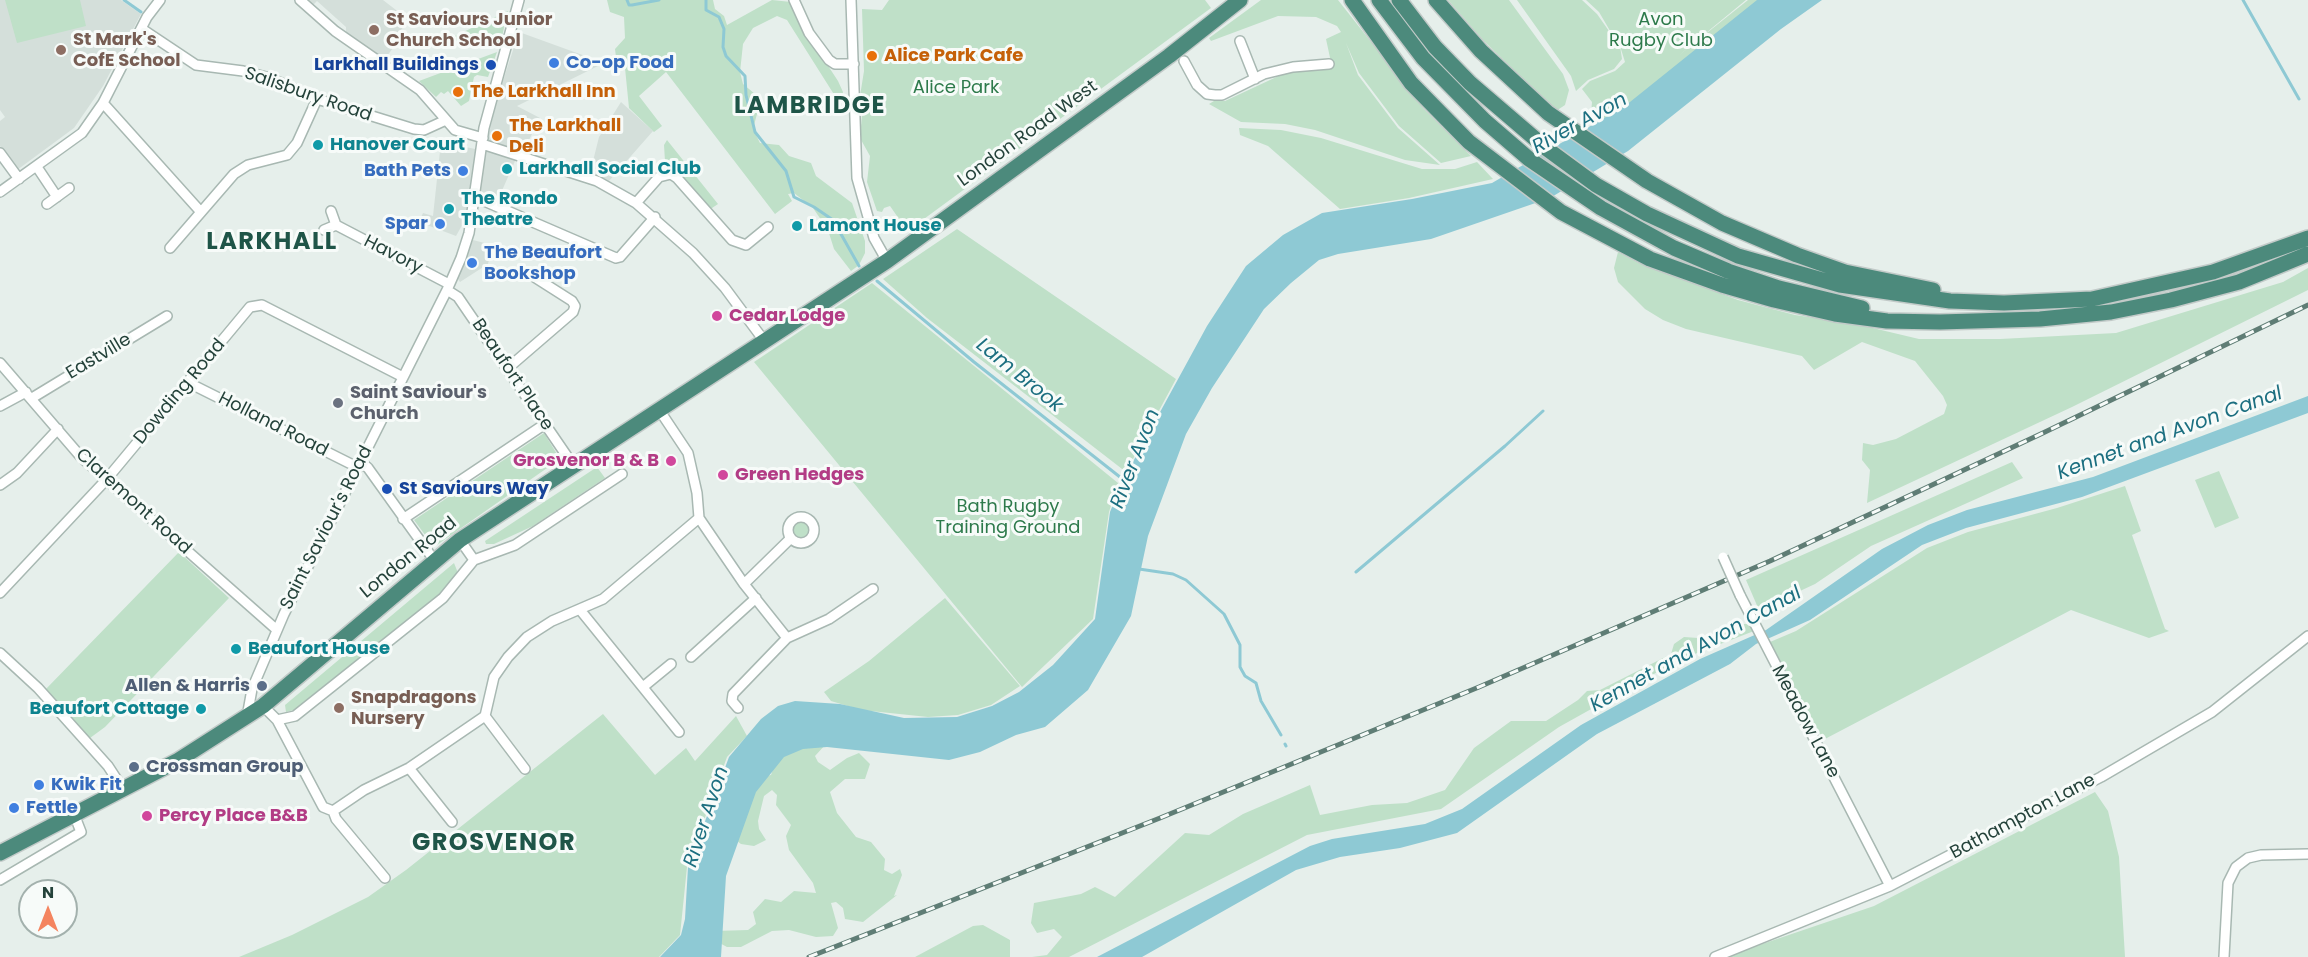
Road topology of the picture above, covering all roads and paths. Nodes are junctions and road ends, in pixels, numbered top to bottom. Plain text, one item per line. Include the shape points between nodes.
1 (160, 0) edge
2 (300, 0) edge
3 (519, 0) edge
4 (794, 0) edge
5 (851, 0) edge
6 (1352, 0) edge
7 (1378, 0) edge
8 (1399, 0) edge
9 (1436, 0) edge
10 (1236, 2) edge
11 (142, 29) junction
12 (1240, 41) dead end
13 (1184, 44) junction
14 (1169, 56) junction
15 (1184, 61) junction
16 (854, 64) junction
17 (1329, 64) dead end
18 (1255, 79) junction
19 (317, 99) junction
20 (103, 104) junction
21 (446, 120) junction
22 (482, 141) junction
23 (0, 153) edge
24 (37, 167) junction
25 (19, 179) junction
26 (69, 188) dead end
27 (0, 192) edge
28 (57, 197) junction
29 (475, 197) junction
30 (636, 203) junction
31 (47, 204) dead end
32 (200, 211) junction
33 (331, 211) dead end
34 (655, 217) junction
35 (336, 225) junction
36 (768, 227) dead end
37 (324, 230) dead end
38 (2308, 238) edge
39 (170, 248) dead end
40 (2308, 254) edge
41 (887, 261) junction
42 (528, 273) dead end
43 (448, 287) junction
44 (2142, 288) junction
45 (843, 290) joint
46 (167, 316) dead end
47 (2004, 320) junction
48 (765, 342) junction
49 (0, 363) edge
50 (508, 369) junction
51 (403, 377) junction
52 (189, 383) junction
53 (29, 395) junction
54 (0, 406) edge
55 (660, 411) junction
56 (545, 424) junction
57 (58, 429) junction
58 (358, 464) junction
59 (573, 465) junction
60 (622, 474) dead end
61 (106, 480) junction
62 (0, 485) edge
63 (699, 518) junction
64 (403, 519) junction
65 (791, 538) dead end
66 (460, 540) junction
67 (1723, 557) dead end
68 (434, 560) junction
69 (474, 560) junction
70 (744, 584) junction
71 (873, 589) dead end
72 (0, 593) edge
73 (756, 598) junction
74 (581, 611) junction
75 (277, 630) junction
76 (2308, 636) edge
77 (787, 638) junction
78 (0, 653) edge
79 (691, 657) dead end
80 (671, 664) dead end
81 (643, 687) junction
82 (263, 706) junction
83 (738, 708) dead end
84 (680, 715) dead end
85 (485, 716) junction
86 (247, 717) junction
87 (277, 720) junction
88 (672, 722) junction
89 (679, 732) dead end
90 (409, 768) junction
91 (525, 769) dead end
92 (123, 789) junction
93 (333, 811) junction
94 (74, 814) junction
95 (452, 822) dead end
96 (0, 853) edge
97 (2308, 854) edge
98 (370, 879) dead end
99 (0, 880) edge
100 (1890, 886) junction
101 (1715, 957) edge
102 (2224, 957) edge

1 - 11 street
2 - 21 street via 335,31 420,90
3 - 22 street, Saint Saviour's Road via 497,72
4 - 16 street via 809,33 829,60
5 - 16 street
6 - 47 highway via 1411,83 1469,142 1561,212 1650,259 1722,285 1835,314 1887,321
7 - 47 highway via 1424,58 1485,121 1529,159 1601,208 1674,248 1779,288 1830,301 1883,312
8 - 44 highway via 1436,47 1500,110 1596,185 1738,256 1893,295 1950,301 2057,302
9 - 44 highway via 1480,51 1523,91 1610,158 1722,223 1797,255 1845,272 1929,289 2030,297
10 - 13 highway, London Road West
11 - 19 street, Salisbury Road via 196,65 270,78
11 - 20 street
12 - 18 street
13 - 14 highway, London Road West
13 - 15 street
14 - 15 street
14 - 41 highway, London Road West
15 - 18 street via 1197,85 1207,94 1222,95
16 - 41 street via 857,178 874,238
17 - 18 street via 1293,67
19 - 21 street, Salisbury Road via 414,129 424,130
19 - 32 street via 297,143 287,155 248,165 234,174
20 - 24 street via 82,133
20 - 32 street
21 - 22 street via 463,134
22 - 29 street, Saint Saviour's Road
22 - 30 street via 597,181
23 - 25 street
24 - 25 street
24 - 28 street
25 - 27 street
26 - 28 street
28 - 31 street
29 - 34 street via 616,258
29 - 43 street, Saint Saviour's Road via 469,233
30 - 34 street
30 - 36 street via 659,177 671,174 732,240 746,245
32 - 39 street
33 - 35 street
34 - 48 street via 725,288
35 - 37 street
35 - 43 street, Havory
38 - 44 highway via 2213,272
40 - 47 highway via 2239,282 2171,300 2111,312
41 - 45 highway, London Road West
42 - 50 street via 572,301 573,312
43 - 50 street, Beaufort Place
43 - 51 street, Saint Saviour's Road
45 - 48 highway, London Road
46 - 53 street, Eastville
48 - 55 highway, London Road
49 - 53 street, Claremont Road
50 - 56 street, Beaufort Place
51 - 52 street, Dowding Road via 256,305 250,307
51 - 58 street, Saint Saviour's Road
52 - 58 street, Holland Road
52 - 61 street, Dowding Road
53 - 54 street, Eastville
53 - 57 street, Claremont Road
55 - 59 highway, London Road
55 - 63 street via 688,453
56 - 59 street, Beaufort Place
56 - 64 street
57 - 61 street, Claremont Road
57 - 62 street via 17,473
58 - 64 street via 368,468
58 - 75 street, Saint Saviour's Road
59 - 66 highway, London Road
60 - 69 street via 515,545
61 - 72 street, Dowding Road
61 - 75 street, Claremont Road
63 - 70 street
63 - 74 street via 619,588
64 - 68 street
65 - 70 street
66 - 68 highway, London Road
66 - 69 street
67 - 100 street, Meadow Lane, bridge via 1755,628
68 - 82 highway, London Road
69 - 87 street via 443,598 295,716
70 - 73 street
71 - 77 street via 829,619
73 - 77 street
73 - 79 street
74 - 81 street
74 - 85 street via 552,621 526,638 508,657 489,690
75 - 86 street, Saint Saviour's Road via 251,692
76 - 100 street, Bathampton Lane via 2212,712 2101,777
77 - 83 street via 733,694 732,701
78 - 92 street via 38,688 108,766
80 - 81 street
81 - 88 street
82 - 86 highway, London Road
82 - 87 street
84 - 88 street
85 - 90 street
85 - 91 street
86 - 92 highway, London Road
87 - 93 street via 323,807
88 - 89 street
90 - 93 street via 363,790
90 - 95 street
92 - 94 highway, London Road
93 - 98 street via 382,874
94 - 96 highway, London Road
94 - 99 street via 81,832
97 - 102 street via 2261,855 2236,867 2228,883
100 - 101 street, Bathampton Lane

